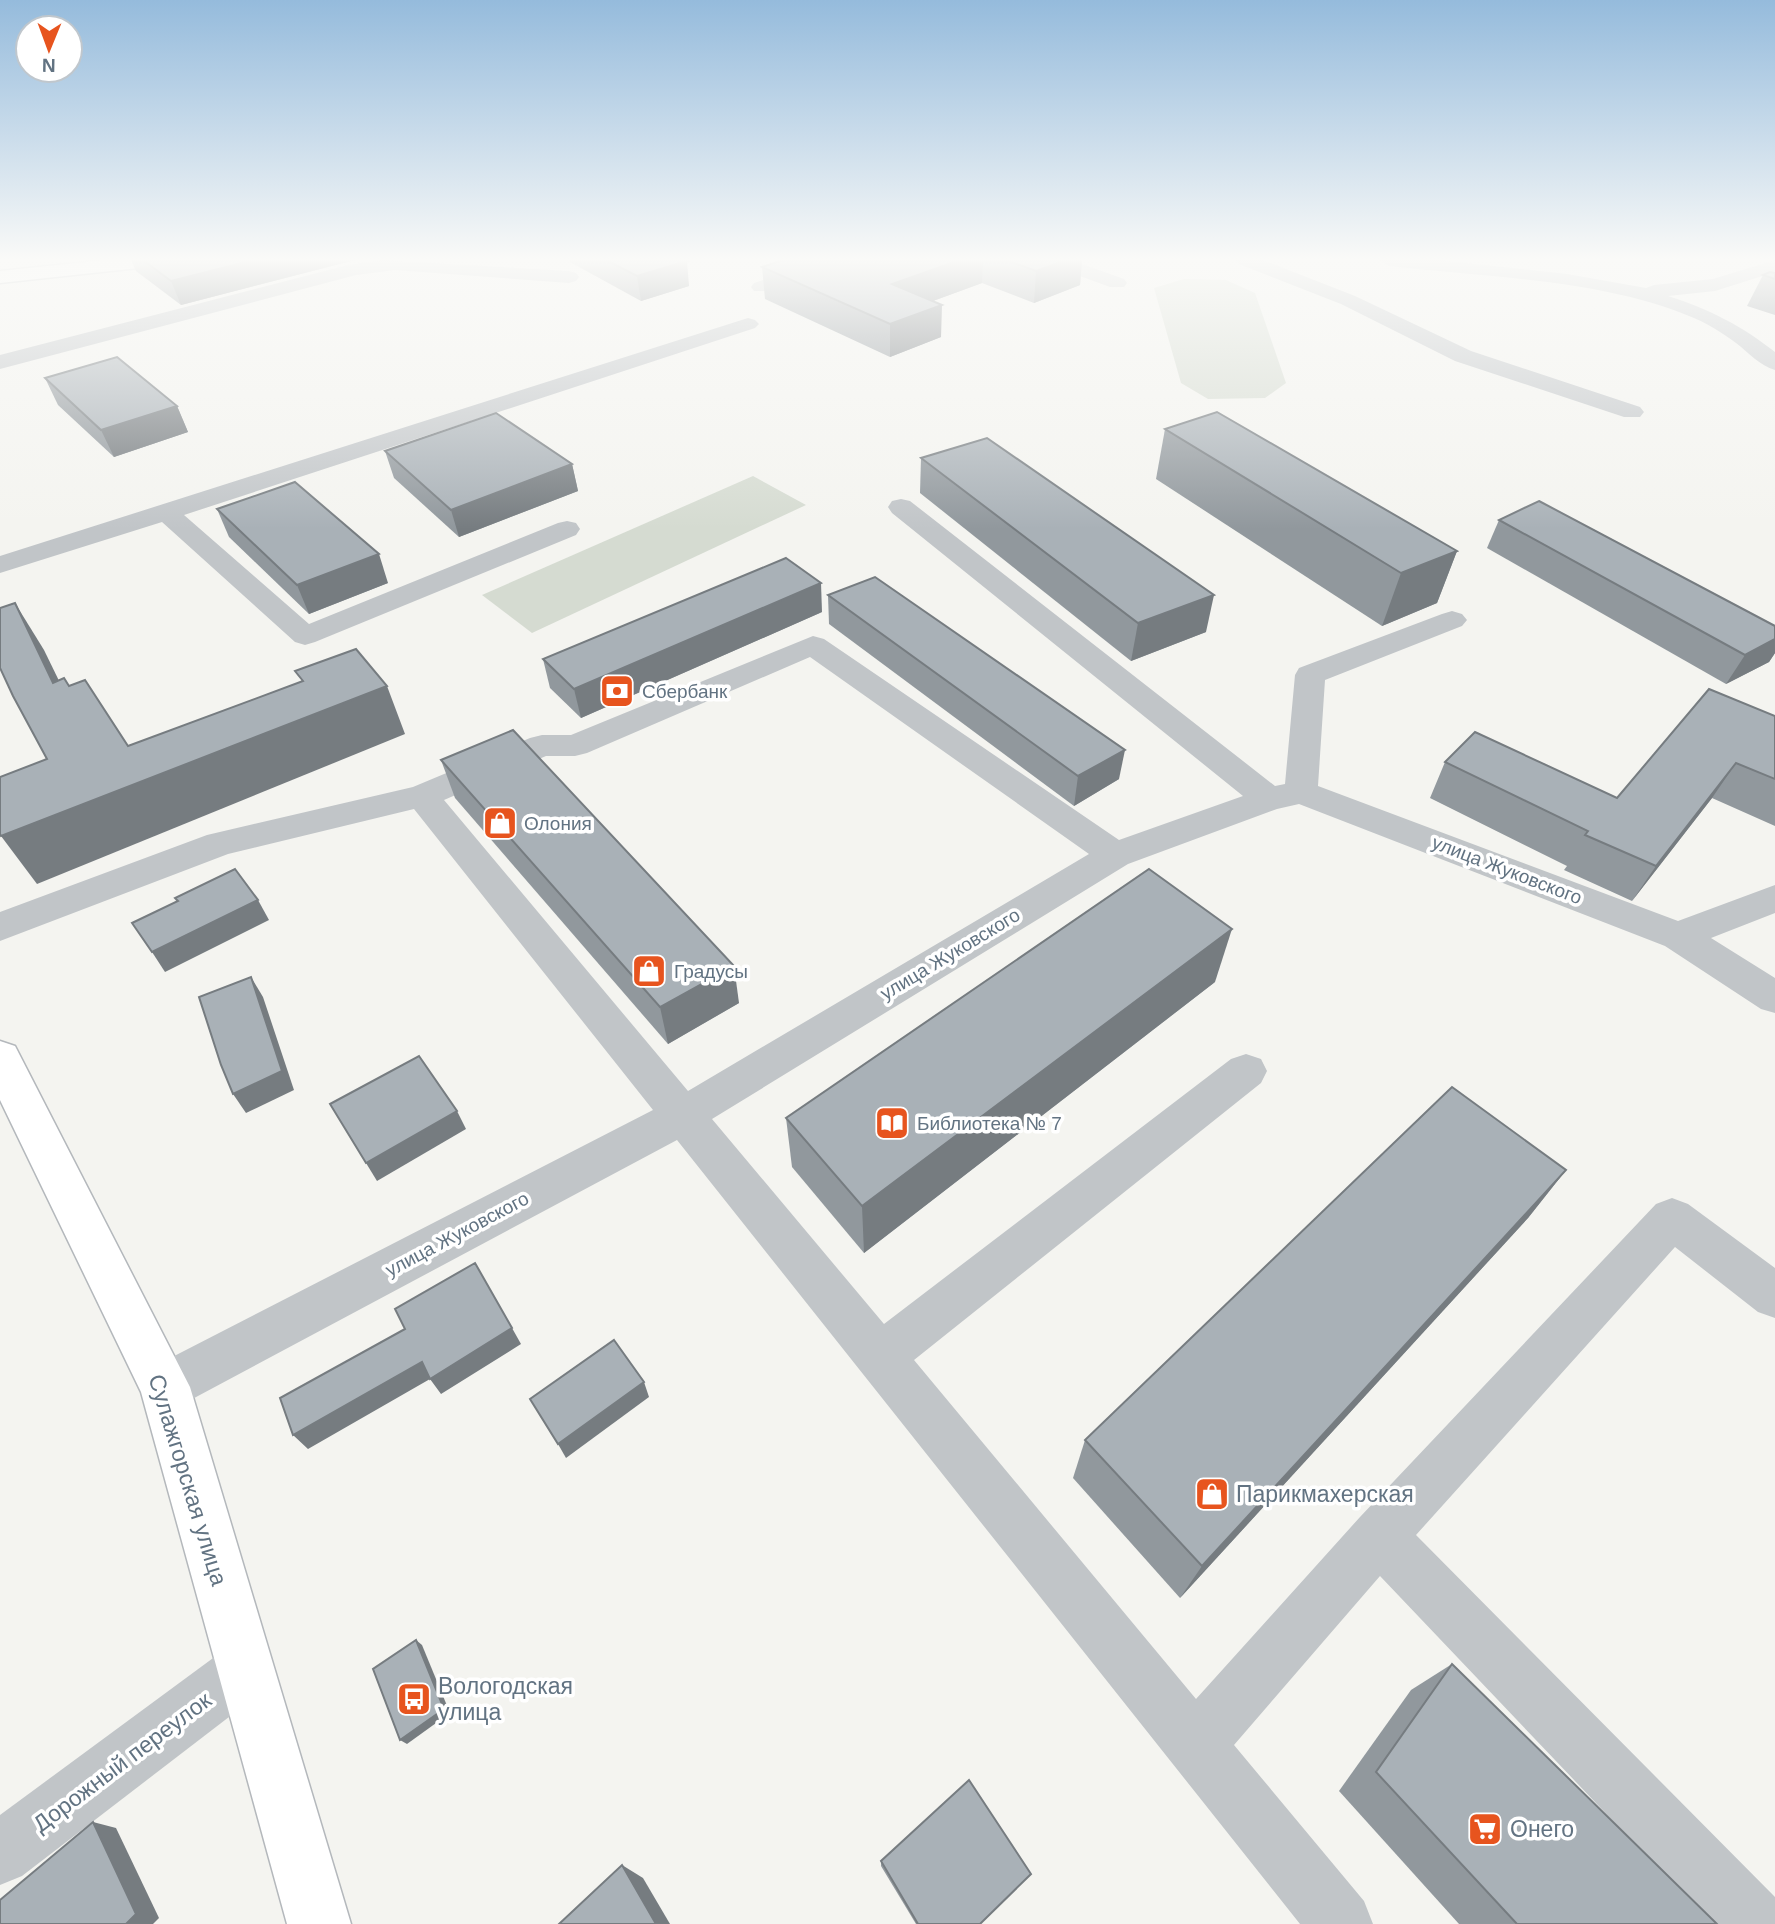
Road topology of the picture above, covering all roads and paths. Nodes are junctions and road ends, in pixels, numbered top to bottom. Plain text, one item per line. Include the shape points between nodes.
1 (47, 350) edge
2 (668, 350) edge
3 (1449, 350) edge
4 (1758, 350) edge
5 (0, 362) edge
6 (1775, 363) edge
7 (1632, 412) dead end
8 (901, 508) dead end
9 (166, 512) junction
10 (567, 529) dead end
11 (0, 565) edge
12 (1452, 621) dead end
13 (1285, 795) junction
14 (422, 796) junction
15 (1115, 855) junction
16 (1775, 898) edge
17 (0, 926) edge
18 (1678, 936) junction
19 (1775, 998) edge
20 (0, 1060) edge
21 (1246, 1071) dead end
22 (681, 1116) junction
23 (1775, 1296) edge
24 (880, 1357) junction
25 (165, 1387) junction
26 (1379, 1536) junction
27 (244, 1670) junction
28 (1195, 1745) junction
29 (0, 1854) edge
30 (319, 1924) edge
31 (1341, 1924) edge
32 (1756, 1924) edge

1 - 5 street
2 - 9 street
3 - 7 street
4 - 6 street
8 - 13 street
9 - 10 street via 305,636
9 - 11 street
12 - 13 street via 1310,675
13 - 15 street, улица Жуковского
13 - 18 street, улица Жуковского
14 - 15 street via 542,745 575,746 813,645
14 - 17 street via 219,844
14 - 22 street
15 - 22 street, улица Жуковского
16 - 18 street
18 - 19 street, улица Жуковского
20 - 25 main road, Сулажгорская улица
21 - 24 street
22 - 24 street
22 - 25 street, улица Жуковского
23 - 26 street via 1672,1218
24 - 28 street
25 - 27 main road, Сулажгорская улица
26 - 28 street
26 - 32 street
27 - 29 street, Дорожный переулок
27 - 30 main road, Сулажгорская улица
28 - 31 street

